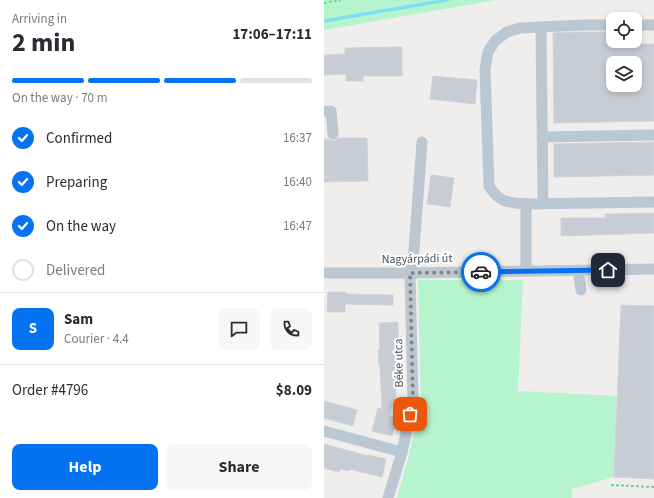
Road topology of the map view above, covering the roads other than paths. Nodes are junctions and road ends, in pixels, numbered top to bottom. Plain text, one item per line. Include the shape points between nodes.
1 (606, 25) edge
2 (642, 25) edge
3 (654, 25) edge
4 (541, 26) junction
5 (324, 111) edge
6 (333, 134) dead end
7 (654, 135) edge
8 (542, 137) junction
9 (422, 142) dead end
10 (654, 202) edge
11 (526, 204) junction
12 (543, 204) junction
13 (654, 269) edge
14 (578, 270) junction
15 (526, 271) junction
16 (324, 273) edge
17 (410, 273) junction
18 (581, 290) dead end
19 (324, 432) edge
20 (402, 452) junction
21 (388, 498) edge

1 - 4 street
2 - 3 street
4 - 8 street
4 - 11 street via 507,32 495,41 488,52 485,69 489,186 499,198 507,202
5 - 6 street via 332,111
7 - 8 street
8 - 12 street
9 - 17 street, Béke utca
10 - 12 street
11 - 12 street
11 - 15 street
13 - 14 street, Nagyárpádi út
14 - 15 street, Nagyárpádi út
14 - 18 street
15 - 17 street, Nagyárpádi út
16 - 17 street, Nagyárpádi út
17 - 20 street, Béke utca via 413,402
19 - 20 street
20 - 21 street, Béke utca

